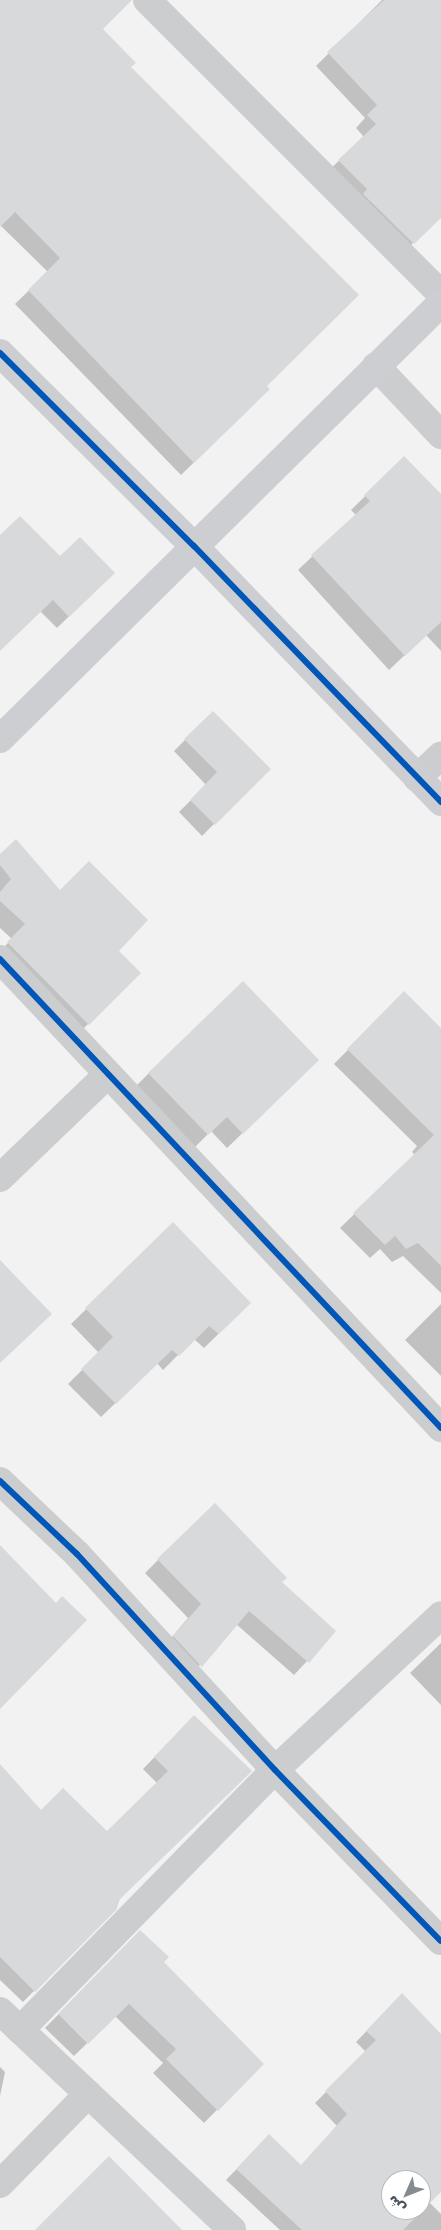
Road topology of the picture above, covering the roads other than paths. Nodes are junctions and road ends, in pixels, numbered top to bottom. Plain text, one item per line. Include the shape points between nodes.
1 (147, 0) edge
2 (441, 294) edge
3 (441, 303) edge
4 (0, 353) edge
5 (376, 366) junction
6 (441, 435) edge
7 (194, 546) junction
8 (0, 739) edge
9 (441, 756) edge
10 (417, 778) junction
11 (441, 802) edge
12 (0, 959) edge
13 (107, 1075) junction
14 (0, 1178) edge
15 (441, 1428) edge
16 (0, 1481) edge
17 (441, 1615) edge
18 (275, 1770) junction
19 (441, 1941) edge
20 (0, 2011) edge
21 (20, 2030) junction
22 (88, 2094) junction
23 (0, 2184) edge
24 (232, 2230) edge

1 - 2 street
3 - 5 street
4 - 7 street
5 - 6 street
5 - 7 street
7 - 8 street
7 - 10 street
9 - 10 street
10 - 11 street
12 - 13 street
13 - 14 street
13 - 15 street
16 - 18 street via 77,1554
17 - 18 street
18 - 19 street
18 - 21 street
20 - 21 street
21 - 22 street
22 - 23 street
22 - 24 street

